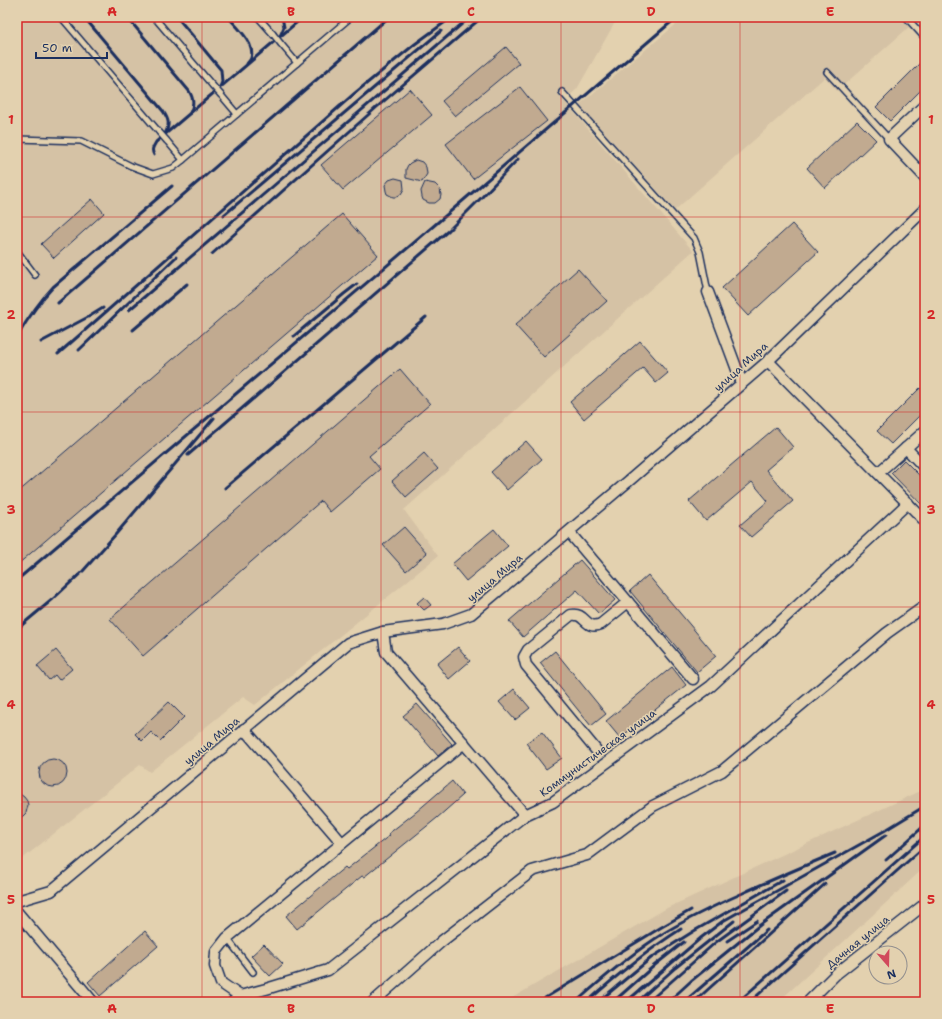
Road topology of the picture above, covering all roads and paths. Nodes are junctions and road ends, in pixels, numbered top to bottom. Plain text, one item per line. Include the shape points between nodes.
1 (61, 17) edge
2 (154, 17) edge
3 (258, 17) edge
4 (351, 17) edge
5 (906, 17) edge
6 (925, 38) edge
7 (297, 63) junction
8 (827, 72) dead end
9 (562, 92) dead end
10 (925, 105) edge
11 (237, 114) junction
12 (889, 139) junction
13 (17, 140) edge
14 (182, 160) junction
15 (925, 177) edge
16 (925, 209) edge
17 (17, 251) edge
18 (35, 275) dead end
19 (708, 292) joint
20 (768, 360) junction
21 (742, 383) junction
22 (925, 431) edge
23 (906, 448) junction
24 (925, 468) edge
25 (878, 473) junction
26 (908, 503) junction
27 (925, 521) edge
28 (569, 532) junction
29 (628, 602) junction
30 (925, 606) edge
31 (383, 632) junction
32 (693, 679) dead end
33 (244, 729) junction
34 (464, 743) junction
35 (596, 750) dead end
36 (525, 815) junction
37 (342, 843) junction
38 (17, 901) edge
39 (925, 904) edge
40 (17, 912) edge
41 (226, 938) junction
42 (252, 972) dead end
43 (236, 999) edge
44 (93, 1002) edge
45 (373, 1002) edge
46 (808, 1002) edge

1 - 14 lane, bridge
2 - 11 lane, bridge
3 - 7 lane, bridge
4 - 7 lane
5 - 6 lane
7 - 11 lane
8 - 12 lane
9 - 19 lane via 694,238 700,252
10 - 12 street
11 - 14 lane
12 - 15 street
13 - 14 lane via 81,141 153,174 173,168
16 - 20 street, улица Мира
17 - 18 lane
19 - 21 street
20 - 21 street, улица Мира
20 - 25 street
21 - 28 street, улица Мира
22 - 23 street
23 - 24 street
23 - 25 street
25 - 26 street
26 - 27 street
26 - 36 street, Коммунистическая улица via 711,686 553,802
28 - 29 street
28 - 31 street, улица Мира via 471,614 443,624
29 - 32 street
29 - 35 street via 596,626 590,625 580,616 570,615 528,650 524,657 526,665
30 - 45 street via 887,633 722,771 653,806 587,855 532,871 442,941
31 - 33 street, улица Мира via 348,643
31 - 34 street via 386,652
33 - 37 street
33 - 38 street, улица Мира via 51,891
34 - 36 street
34 - 37 street
36 - 43 street, Коммунистическая улица via 328,970
37 - 41 street
39 - 46 street, Дачная улица via 836,974
40 - 44 street
41 - 42 lane
41 - 43 street via 216,952 214,966 221,983

